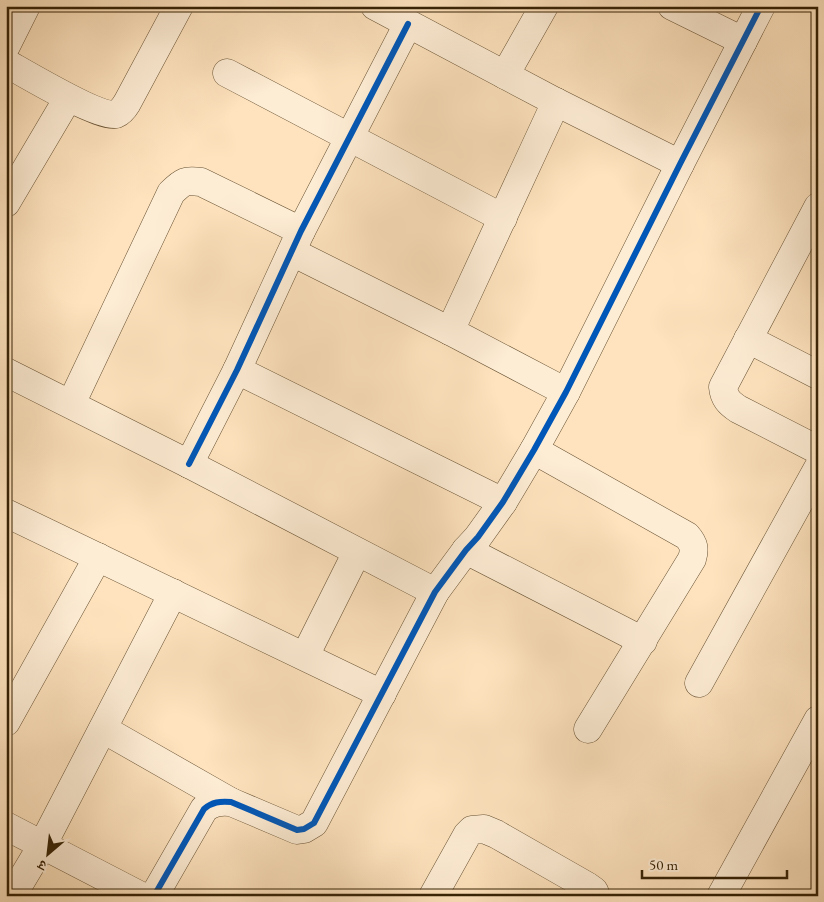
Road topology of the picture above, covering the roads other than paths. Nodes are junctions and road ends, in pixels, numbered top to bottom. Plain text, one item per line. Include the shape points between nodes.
1 (26, 6) edge
2 (179, 6) edge
3 (375, 6) edge
4 (544, 6) edge
5 (672, 6) edge
6 (761, 6) edge
7 (408, 24) junction
8 (743, 41) junction
9 (6, 46) edge
10 (6, 63) edge
11 (227, 73) dead end
12 (506, 75) junction
13 (68, 98) junction
14 (556, 102) junction
15 (350, 137) junction
16 (680, 164) junction
17 (6, 203) edge
18 (818, 206) edge
19 (503, 218) junction
20 (297, 242) junction
21 (450, 331) junction
22 (748, 339) junction
23 (237, 370) junction
24 (6, 372) edge
25 (818, 375) edge
26 (566, 392) junction
27 (71, 404) junction
28 (534, 450) junction
29 (818, 450) edge
30 (189, 464) junction
31 (818, 468) edge
32 (502, 502) junction
33 (6, 514) edge
34 (466, 550) junction
35 (357, 552) junction
36 (98, 557) junction
37 (435, 592) junction
38 (173, 593) junction
39 (642, 641) junction
40 (304, 656) junction
41 (699, 682) dead end
42 (382, 694) junction
43 (818, 720) edge
44 (6, 722) edge
45 (103, 729) junction
46 (588, 729) dead end
47 (231, 802) junction
48 (6, 826) edge
49 (43, 844) junction
50 (12, 896) edge
51 (141, 896) edge
52 (154, 896) edge
53 (432, 896) edge
54 (596, 896) edge
55 (721, 896) edge

1 - 9 street
2 - 13 street via 124,109 115,114 106,113
3 - 7 street
4 - 12 street
5 - 8 street
6 - 8 street
7 - 12 street
7 - 15 street
8 - 16 street
10 - 13 street
11 - 15 street
12 - 14 street
13 - 17 street
14 - 16 street
14 - 19 street
15 - 19 street
15 - 20 street
16 - 26 street
18 - 22 street
19 - 21 street
20 - 21 street
20 - 23 street
20 - 27 street via 201,182 187,180 180,184 171,193
21 - 26 street
22 - 25 street
22 - 29 street via 722,387 724,395 738,409
23 - 30 street
23 - 32 street
24 - 27 street
26 - 28 street
27 - 30 street
28 - 32 street
28 - 39 street via 687,536 692,542 692,559
30 - 35 street
31 - 41 street
32 - 34 street
33 - 36 street
34 - 37 street
34 - 39 street
35 - 37 street
35 - 40 street
36 - 38 street
36 - 44 street
37 - 42 street
38 - 40 street
38 - 45 street
39 - 46 street
40 - 42 street
42 - 47 street via 310,827 297,830
43 - 55 street
45 - 47 street
45 - 49 street
47 - 52 street via 213,803 204,810
48 - 49 street
49 - 50 street
49 - 51 street
53 - 54 street via 467,835 472,830 484,829 588,886

